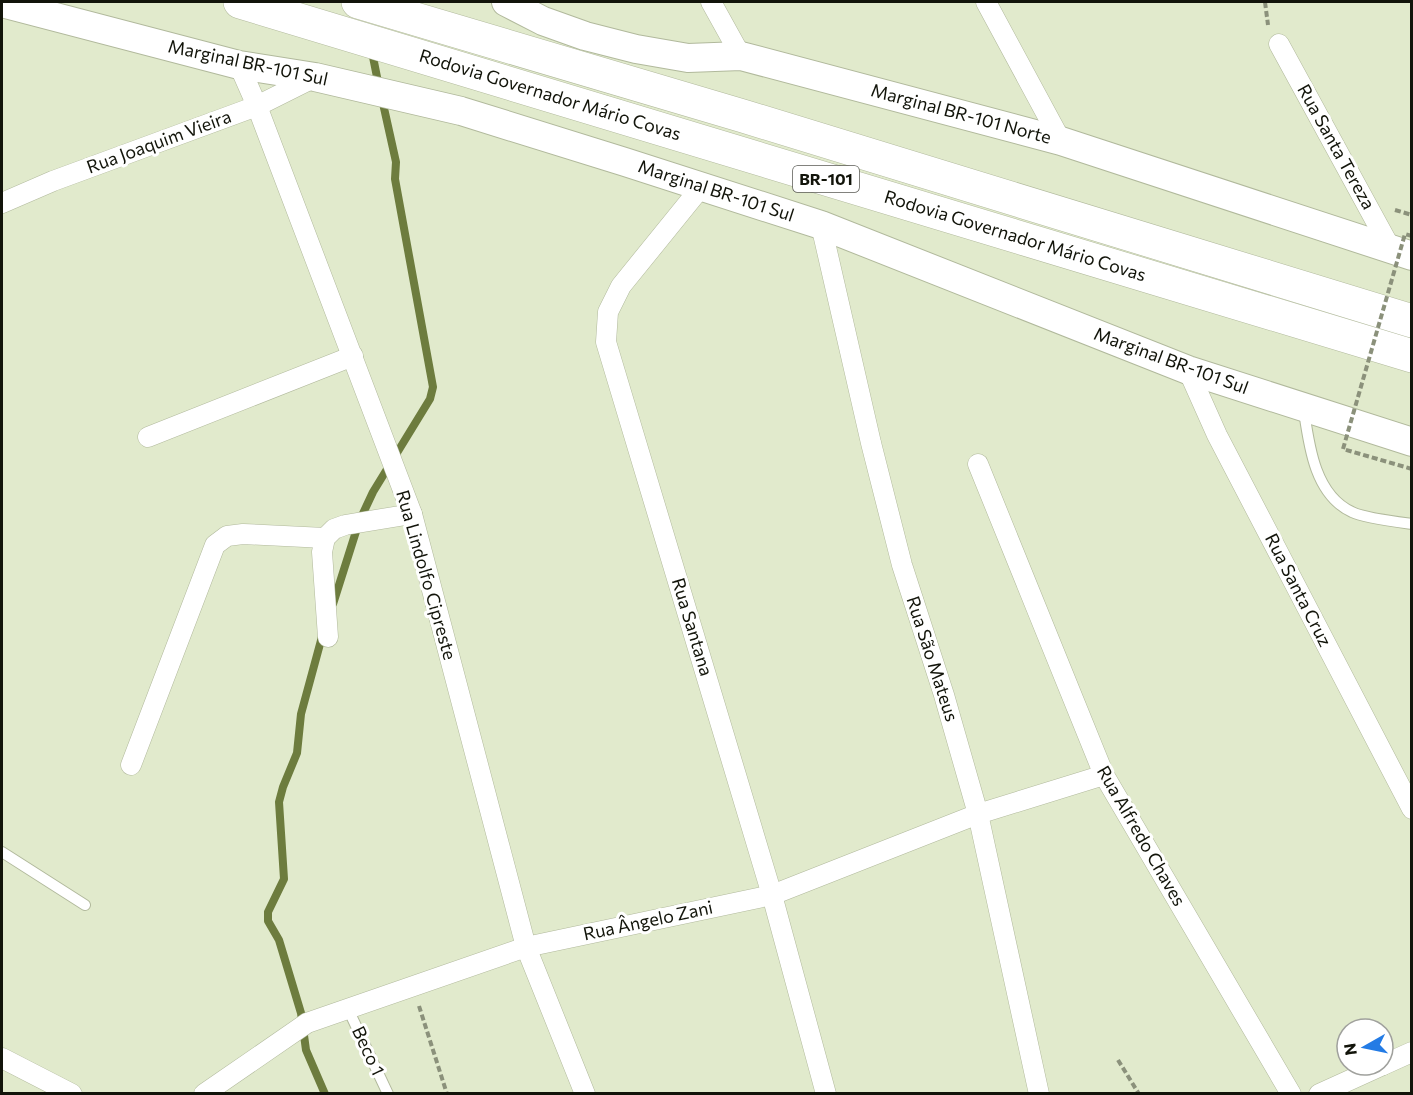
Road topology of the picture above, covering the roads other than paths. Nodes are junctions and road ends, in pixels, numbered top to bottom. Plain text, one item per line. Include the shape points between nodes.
1 (240, 2) edge
2 (358, 2) edge
3 (506, 2) edge
4 (711, 2) edge
5 (986, 2) edge
6 (2, 3) edge
7 (1279, 44) dead end
8 (741, 56) junction
9 (239, 65) junction
10 (315, 77) junction
11 (257, 106) junction
12 (1061, 141) junction
13 (702, 186) junction
14 (2, 203) edge
15 (821, 225) junction
16 (1405, 248) edge
17 (1412, 321) edge
18 (352, 356) junction
19 (1412, 356) edge
20 (1188, 370) junction
21 (1303, 407) junction
22 (148, 437) dead end
23 (1412, 442) edge
24 (978, 464) dead end
25 (412, 514) junction
26 (1412, 524) edge
27 (325, 538) junction
28 (328, 637) dead end
29 (131, 765) dead end
30 (1104, 775) junction
31 (1412, 809) edge
32 (978, 814) junction
33 (2, 852) edge
34 (772, 895) junction
35 (85, 905) dead end
36 (526, 947) junction
37 (348, 1009) junction
38 (1412, 1052) edge
39 (2, 1058) edge
40 (1395, 1060) edge
41 (1357, 1077) edge
42 (72, 1094) edge
43 (204, 1094) edge
44 (388, 1094) edge
45 (585, 1094) edge
46 (826, 1094) edge
47 (1040, 1094) edge
48 (1291, 1094) edge
49 (1319, 1094) edge

1 - 19 highway, Rodovia Governador Mário Covas / BR-101
2 - 17 highway, Rodovia Governador Mário Covas / BR-101 via 732,112
3 - 8 main road, Marginal BR-101 Norte via 543,21 636,49 688,58
4 - 8 street
5 - 12 street
6 - 9 main road, Marginal BR-101 Sul
7 - 16 street, Rua Santa Tereza
8 - 12 main road, Marginal BR-101 Norte
9 - 10 main road, Marginal BR-101 Sul
9 - 11 street, Rua Lindolfo Cipreste
10 - 11 street, Rua Joaquim Vieira
10 - 13 main road, Marginal BR-101 Sul via 461,111
11 - 14 street, Rua Joaquim Vieira
11 - 18 street, Rua Lindolfo Cipreste
12 - 16 main road, Marginal BR-101 Norte
13 - 15 main road, Marginal BR-101 Sul
13 - 34 street, Rua Santana via 621,286 608,312 606,342
15 - 20 main road, Marginal BR-101 Sul
15 - 32 street, Rua São Mateus via 902,565
18 - 22 street
18 - 25 street, Rua Lindolfo Cipreste
20 - 21 main road, Marginal BR-101 Sul
20 - 31 street, Rua Santa Cruz via 1217,435
21 - 23 main road, Marginal BR-101 Sul
21 - 26 lane via 1312,460 1335,502 1353,513
24 - 30 street, Rua Alfredo Chaves
25 - 27 street via 345,525
25 - 36 street, Rua Lindolfo Cipreste
27 - 28 street via 322,552
27 - 29 street via 243,534 227,536 215,545
30 - 32 street, Rua Ângelo Zani
30 - 48 street, Rua Alfredo Chaves
32 - 34 street, Rua Ângelo Zani
32 - 47 street, Rua São Mateus
33 - 35 lane
34 - 36 street, Rua Ângelo Zani
34 - 46 street, Rua Santana
36 - 37 street, Rua Ângelo Zani
36 - 45 street, Rua Lindolfo Cipreste
37 - 43 street, Rua Ângelo Zani via 307,1023
37 - 44 lane, Beco 1
38 - 40 street
39 - 42 street
41 - 49 street

